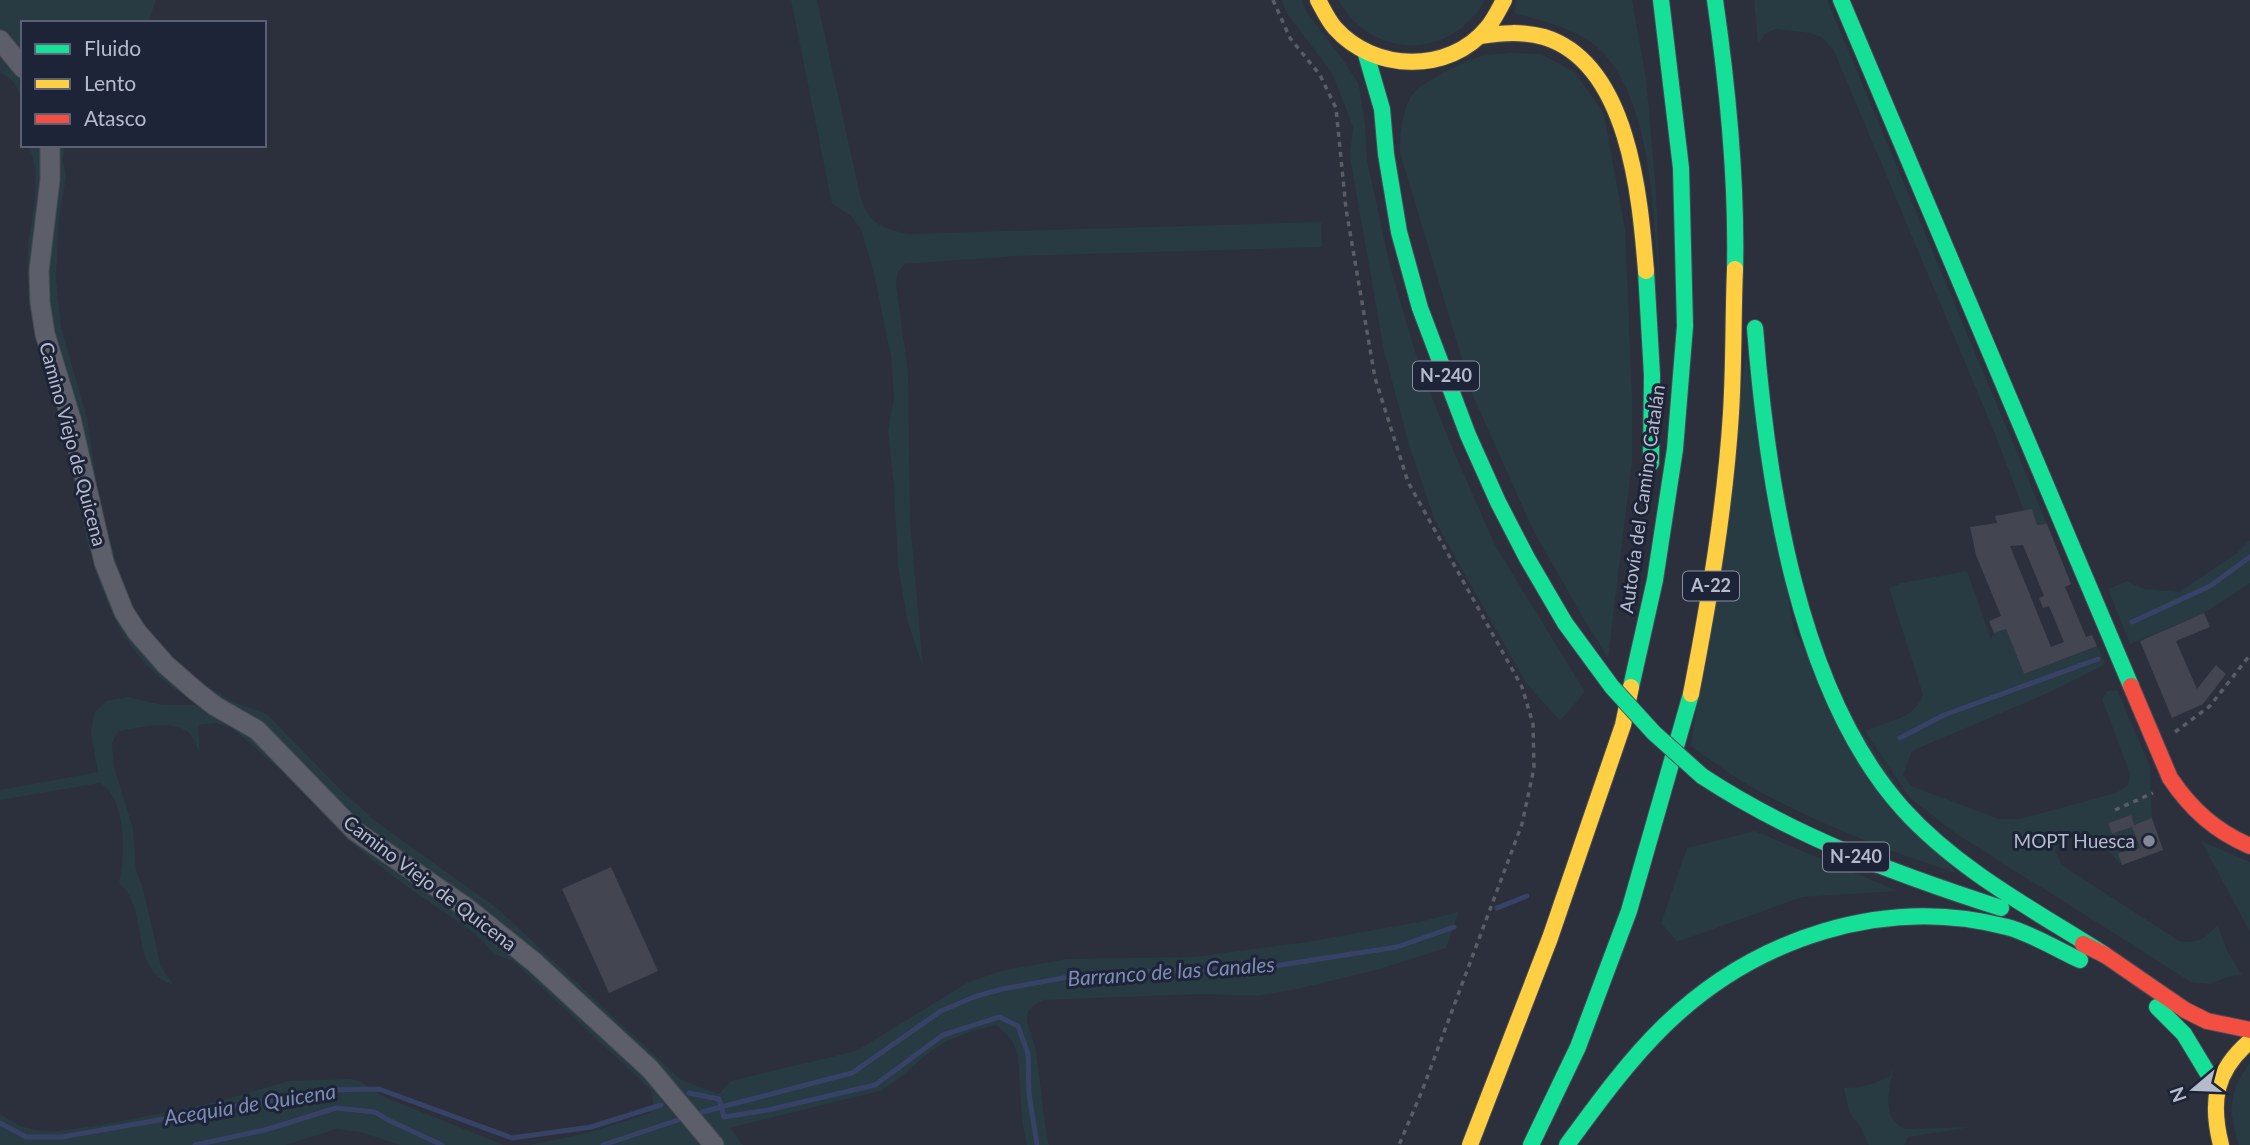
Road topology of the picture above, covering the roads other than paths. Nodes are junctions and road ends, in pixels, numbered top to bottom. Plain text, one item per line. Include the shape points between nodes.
1 (1318, 0) edge
2 (1503, 0) edge
3 (1661, 0) edge
4 (1841, 0) edge
5 (1717, 7) edge
6 (1480, 36) junction
7 (0, 40) edge
8 (1366, 54) junction
9 (21, 66) edge
10 (1404, 75) junction
11 (1382, 109) junction
12 (50, 147) edge
13 (1751, 265) dead end
14 (1754, 306) dead end
15 (1651, 475) dead end
16 (1648, 516) dead end
17 (1623, 725) junction
18 (2250, 846) edge
19 (2104, 963) junction
20 (2250, 1030) edge
21 (2250, 1041) edge
22 (2216, 1087) junction
23 (714, 1145) edge
24 (1471, 1145) edge
25 (1531, 1145) edge
26 (1567, 1145) edge
27 (2221, 1145) edge

1 - 8 main road via 1342,37
2 - 6 main road
3 - 17 main road, Autovía del Camino Catalán / A-22 via 1681,168 1685,326 1675,449 1655,580
4 - 18 main road via 2170,778 2208,823
5 - 13 main road via 1734,95
5 - 25 main road, A-22 via 1734,179 1734,355 1724,495 1710,595 1689,704 1629,911 1578,1047
6 - 10 main road via 1461,50
6 - 15 main road via 1524,32 1558,41 1597,74 1616,105 1640,216 1648,315
7 - 9 street
8 - 10 main road via 1390,62
8 - 11 main road, N-240
10 - 11 main road
11 - 19 main road, N-240, bridge via 1399,232 1420,308 1468,435 1527,558 1565,623 1620,696 1702,776 1763,816 1839,851 2020,914
12 - 23 street, Camino Viejo de Quicena via 39,271 45,334 71,419 104,562 130,622 197,692 257,730 355,831 467,908 534,962 650,1069
14 - 19 main road via 1760,393 1789,568 1834,698 1852,736 1883,785 1942,846
16 - 17 main road
17 - 24 main road, Autovía del Camino Catalán / A-22 via 1550,938
19 - 20 main road, N-240 via 2207,1021
19 - 22 main road, N-240 via 2174,1020 2192,1042
19 - 26 main road via 2010,928 1966,918 1882,917 1795,938 1750,959 1667,1023 1632,1060
21 - 22 main road via 2230,1062
22 - 27 main road via 2216,1129

